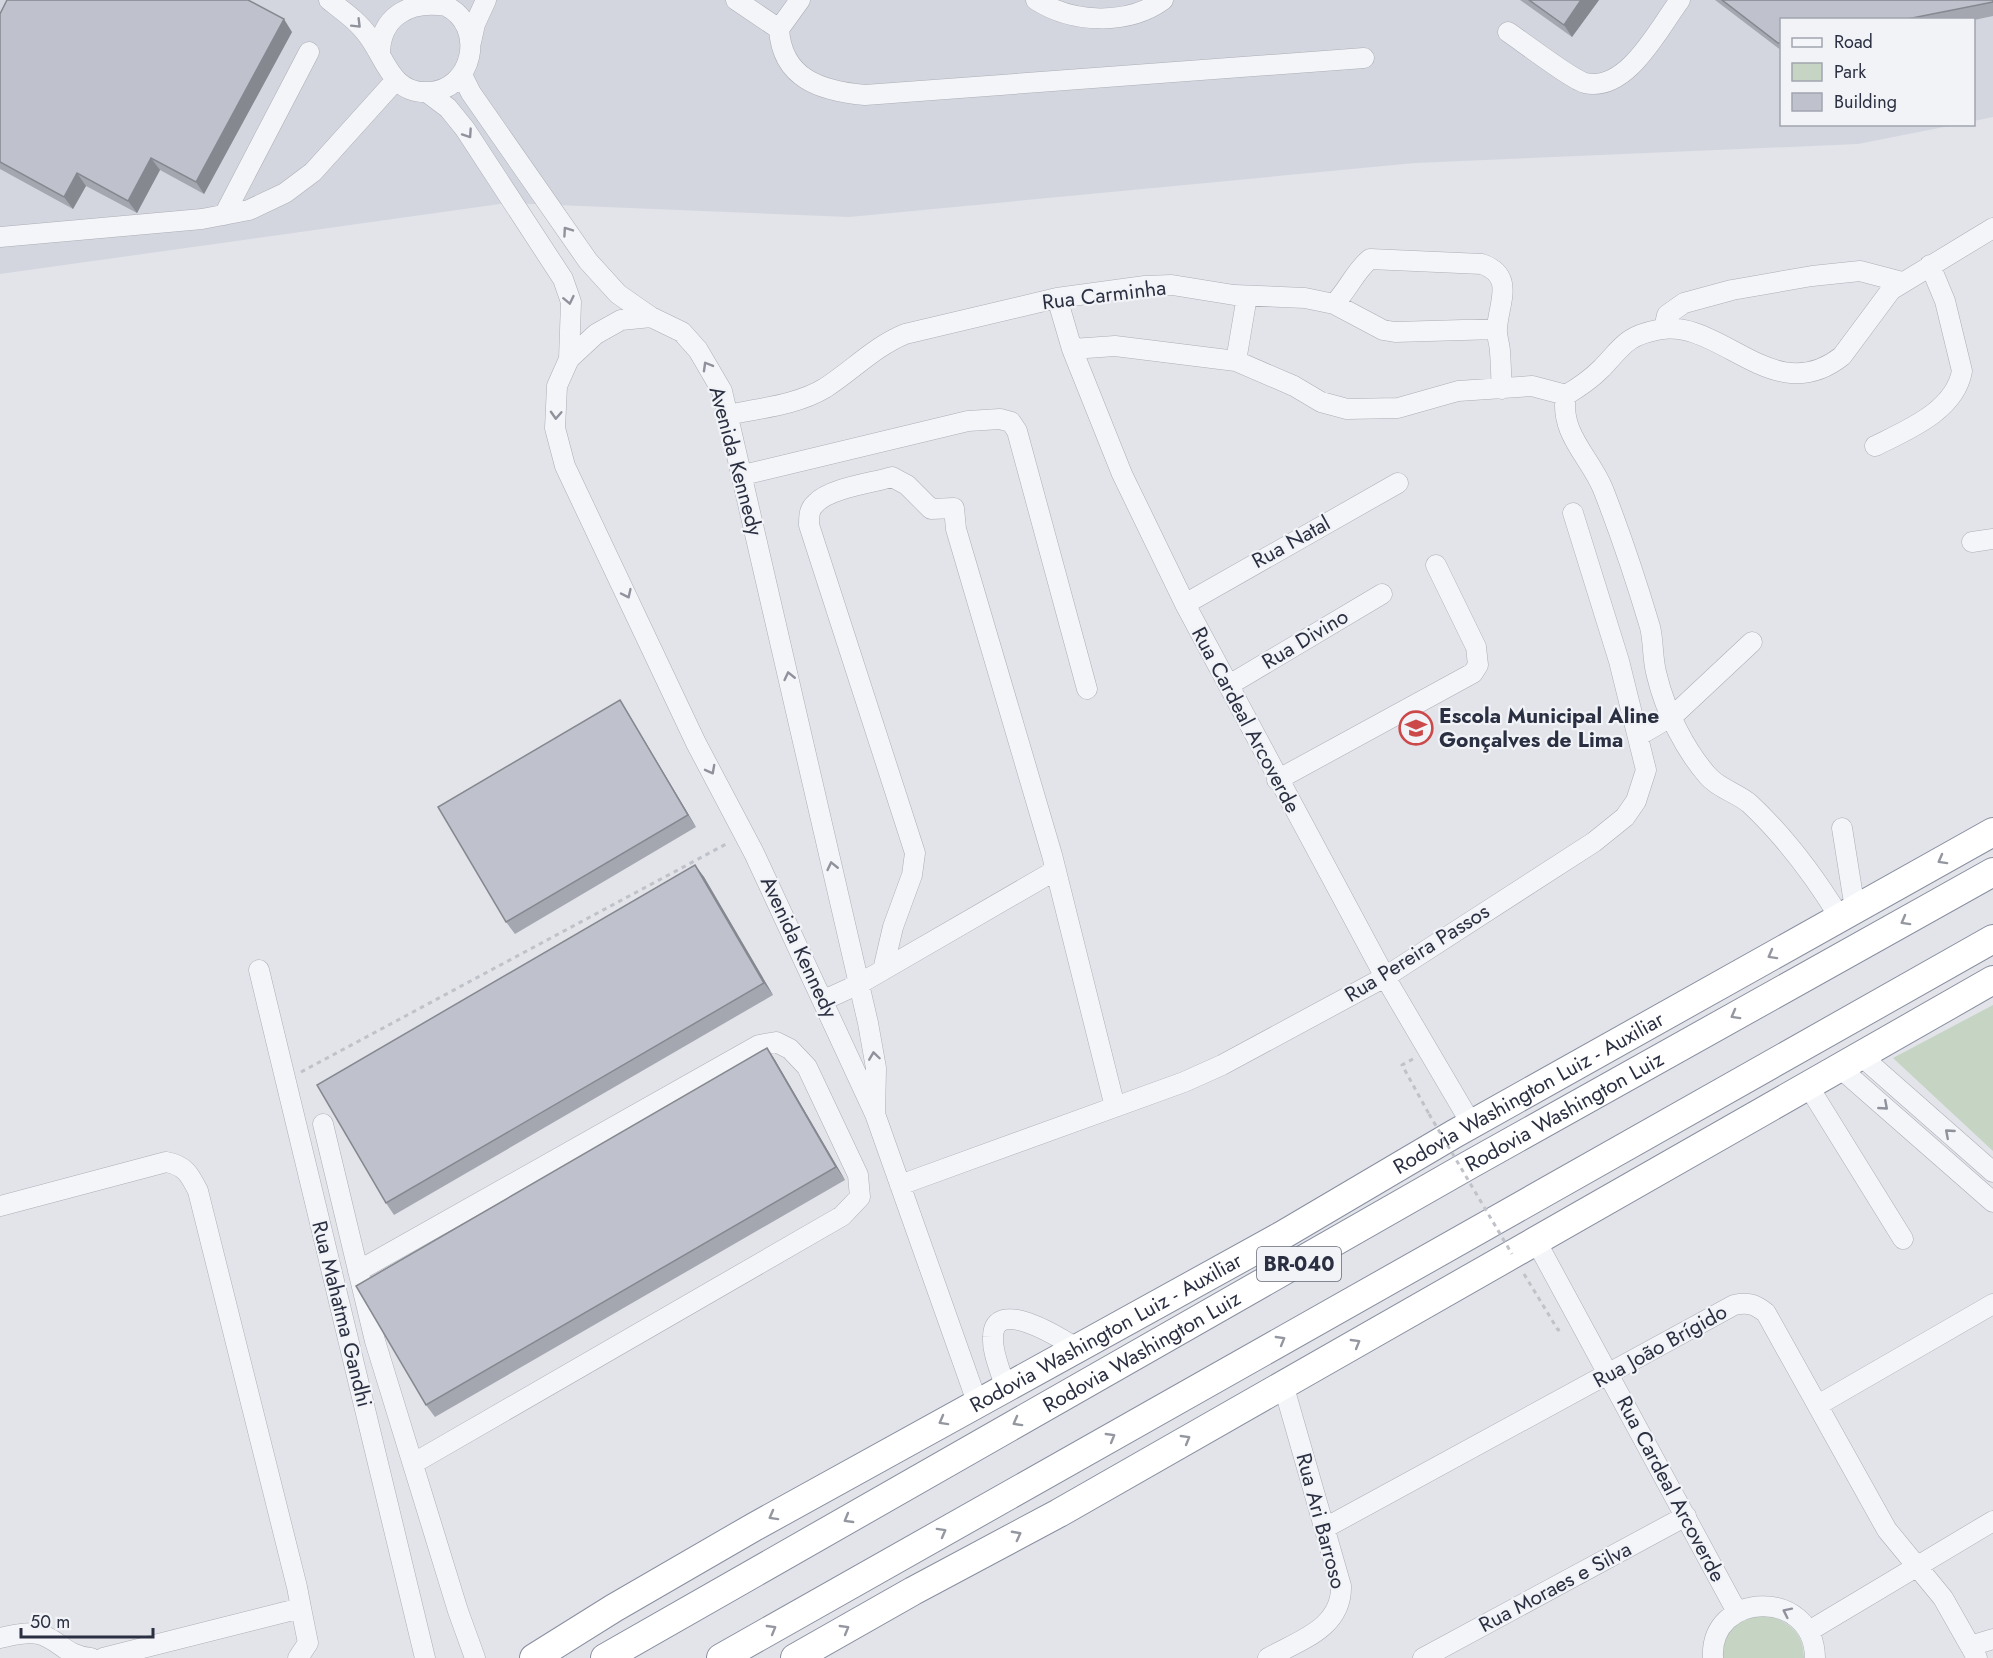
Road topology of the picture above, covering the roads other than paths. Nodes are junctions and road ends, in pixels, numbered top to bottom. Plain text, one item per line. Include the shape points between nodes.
1 (329, 0) edge
2 (486, 0) edge
3 (800, 0) edge
4 (1036, 0) edge
5 (1162, 0) edge
6 (1680, 0) edge
7 (437, 1) edge
8 (739, 1) edge
9 (405, 2) edge
10 (779, 29) junction
11 (1508, 32) dead end
12 (471, 42) junction
13 (309, 52) dead end
14 (380, 54) junction
15 (1364, 58) dead end
16 (462, 75) junction
17 (395, 81) junction
18 (428, 93) junction
19 (224, 215) junction
20 (1993, 228) edge
21 (0, 237) edge
22 (1930, 265) junction
23 (1902, 282) junction
24 (1247, 296) junction
25 (1057, 298) junction
26 (1334, 304) junction
27 (651, 317) junction
28 (1497, 329) junction
29 (1664, 329) junction
30 (1072, 349) junction
31 (569, 358) junction
32 (1236, 361) junction
33 (1502, 389) junction
34 (1566, 395) junction
35 (728, 415) junction
36 (1875, 446) dead end
37 (743, 475) junction
38 (1398, 483) dead end
39 (1574, 513) dead end
40 (1993, 539) edge
41 (1972, 542) dead end
42 (1436, 565) dead end
43 (1382, 594) dead end
44 (1185, 604) junction
45 (1752, 642) dead end
46 (1229, 685) junction
47 (1087, 689) dead end
48 (1670, 718) junction
49 (1638, 736) junction
50 (1277, 780) junction
51 (1842, 828) dead end
52 (1993, 832) edge
53 (1056, 870) junction
54 (1993, 872) edge
55 (1847, 914) junction
56 (1993, 939) edge
57 (259, 970) dead end
58 (883, 970) junction
59 (1385, 977) junction
60 (1993, 980) edge
61 (859, 984) junction
62 (825, 1000) junction
63 (1850, 1061) junction
64 (1807, 1084) junction
65 (1115, 1107) junction
66 (875, 1114) junction
67 (323, 1124) dead end
68 (1472, 1125) junction
69 (1469, 1165) junction
70 (1993, 1172) edge
71 (900, 1185) junction
72 (1993, 1202) edge
73 (0, 1206) edge
74 (1281, 1236) junction
75 (1903, 1239) dead end
76 (1524, 1247) junction
77 (358, 1271) junction
78 (1993, 1304) edge
79 (1078, 1348) junction
80 (1609, 1374) junction
81 (1283, 1384) junction
82 (1005, 1387) junction
83 (977, 1402) junction
84 (1818, 1405) junction
85 (414, 1463) junction
86 (1686, 1516) junction
87 (1993, 1521) edge
88 (1325, 1528) junction
89 (1918, 1566) junction
90 (302, 1608) junction
91 (1737, 1612) junction
92 (1809, 1631) junction
93 (0, 1638) edge
94 (1993, 1639) edge
95 (1973, 1652) edge
96 (128, 1655) edge
97 (302, 1657) edge
98 (91, 1658) edge
99 (104, 1658) edge
100 (424, 1658) edge
101 (476, 1658) edge
102 (534, 1658) edge
103 (606, 1658) edge
104 (721, 1658) edge
105 (795, 1658) edge
106 (1268, 1658) edge
107 (1423, 1658) edge
108 (1713, 1658) edge
109 (1815, 1658) edge

1 -> 14 street via 354,20
2 - 12 street
3 - 10 street
4 - 5 street via 1063,13 1095,18 1141,12
6 - 11 street via 1634,64 1604,84 1584,83
7 - 9 street
7 - 12 street via 460,16
8 - 10 street
9 - 14 street via 386,24 380,38
10 - 15 street via 788,64 807,81 835,92 865,95
12 - 16 street via 470,60
13 - 19 street
14 - 17 street
16 - 18 street via 453,84
27 -> 16 street via 618,294 588,261
17 - 18 street
17 - 19 street via 313,172 285,193 249,210
18 -> 31 street via 448,108 465,129 563,279 571,302
19 - 21 street
20 - 22 street
22 - 23 street
22 - 36 street via 1945,301 1961,380 1949,400 1916,425
23 - 29 street via 1860,271 1732,290 1684,303 1667,315
23 - 29 street via 1876,309 1842,356 1812,372 1788,373 1700,336
24 - 25 street, Rua Carminha via 1172,285
24 - 26 street, Rua Carminha via 1305,298
24 - 32 street
25 - 30 street, Rua Cardeal Arcoverde
25 - 35 street, Rua Carminha via 905,334 884,343 824,389 797,400
26 - 28 street, Rua Carminha via 1383,330
26 - 28 street via 1370,259 1482,264 1498,273 1501,281 1503,304
27 - 31 street, Avenida Kennedy via 621,320 596,334
35 -> 27 street, Avenida Kennedy via 722,391 698,350 682,332
28 - 33 street
29 - 34 street via 1634,337
30 - 32 street via 1115,346
30 - 44 street, Rua Cardeal Arcoverde via 1122,474
31 -> 62 street, Avenida Kennedy via 557,386 555,428 565,466 696,742
32 - 33 street via 1321,402 1347,409 1398,408 1458,391
33 - 34 street via 1532,387
34 - 48 street via 1564,416 1569,432 1600,482 1631,561 1651,630 1656,675
35 - 37 street, Avenida Kennedy
37 - 47 street via 968,421 1011,422 1017,431
61 -> 37 street, Avenida Kennedy
38 - 44 street, Rua Natal
39 - 49 street, Rua Pereira Passos
40 - 41 street
42 - 50 street via 1476,647 1479,657 1473,673
43 - 46 street, Rua Divino
44 - 46 street, Rua Cardeal Arcoverde
45 - 48 street
46 - 50 street, Rua Cardeal Arcoverde
48 - 49 street
48 - 55 street via 1708,777 1749,803
49 - 59 street, Rua Pereira Passos via 1646,770 1636,801 1625,817 1594,842
50 - 59 street, Rua Cardeal Arcoverde
51 - 55 street
52 -> 55 highway, Rodovia Washington Luiz - Auxiliar
53 - 58 street
53 - 58 street via 956,529 954,508 931,509 907,485 892,477 826,495 814,504 809,525 915,853
53 - 65 street
54 -> 69 highway, Rodovia Washington Luiz / BR-040
55 -> 68 highway, Rodovia Washington Luiz - Auxiliar
104 -> 56 highway, BR-040
57 - 100 street, Rua Mahatma Gandhi
58 - 61 street
59 - 65 street, Rua Pereira Passos via 1222,1065
59 - 68 street, Rua Cardeal Arcoverde
60 - 63 highway
61 - 62 street
66 -> 61 street, Avenida Kennedy via 876,1068
62 - 66 street, Avenida Kennedy
63 - 64 highway
70 -> 63 street
63 -> 72 street
64 - 75 street
64 - 76 highway
65 - 71 street, Rua Pereira Passos
66 - 71 street, Avenida Kennedy
67 - 77 street
68 - 74 highway, Rodovia Washington Luiz - Auxiliar
69 - 74 highway
69 -> 103 highway, Rodovia Washington Luiz / BR-040
71 - 83 street, Avenida Kennedy
73 - 90 street via 166,1162 180,1164 189,1174 198,1191
74 - 79 highway, Rodovia Washington Luiz - Auxiliar
76 - 80 street, Rua Cardeal Arcoverde
81 -> 76 highway
77 - 85 street via 375,1341
77 - 85 street via 759,1045 776,1042 790,1049 807,1067 858,1175 860,1197 842,1216
78 - 84 street
79 - 82 highway, Rodovia Washington Luiz - Auxiliar
79 - 82 street via 1016,1318 1001,1321 995,1327 993,1344
80 - 84 street, Rua João Brígido via 1745,1302 1766,1313
80 - 86 street, Rua Cardeal Arcoverde
80 - 88 street, Rua João Brígido
81 - 88 street, Rua Ari Barroso
105 -> 81 highway
82 - 83 highway, Rodovia Washington Luiz - Auxiliar
83 -> 102 highway, Rodovia Washington Luiz - Auxiliar via 624,1602
84 - 89 street, Rua João Brígido via 1887,1530
85 - 101 street
86 - 91 street, Rua Cardeal Arcoverde
86 - 107 street, Rua Moraes e Silva
87 - 89 street
88 - 106 street, Rua Ari Barroso via 1341,1587 1340,1606 1318,1630
89 - 92 street
89 - 95 street, Rua João Brígido via 1943,1598
90 - 96 street
90 - 97 street via 308,1643
92 -> 91 street via 1785,1609 1761,1605
91 - 108 street via 1717,1636
92 - 109 street
93 - 98 street via 25,1633 40,1635 67,1652
94 - 95 street
96 - 99 street

